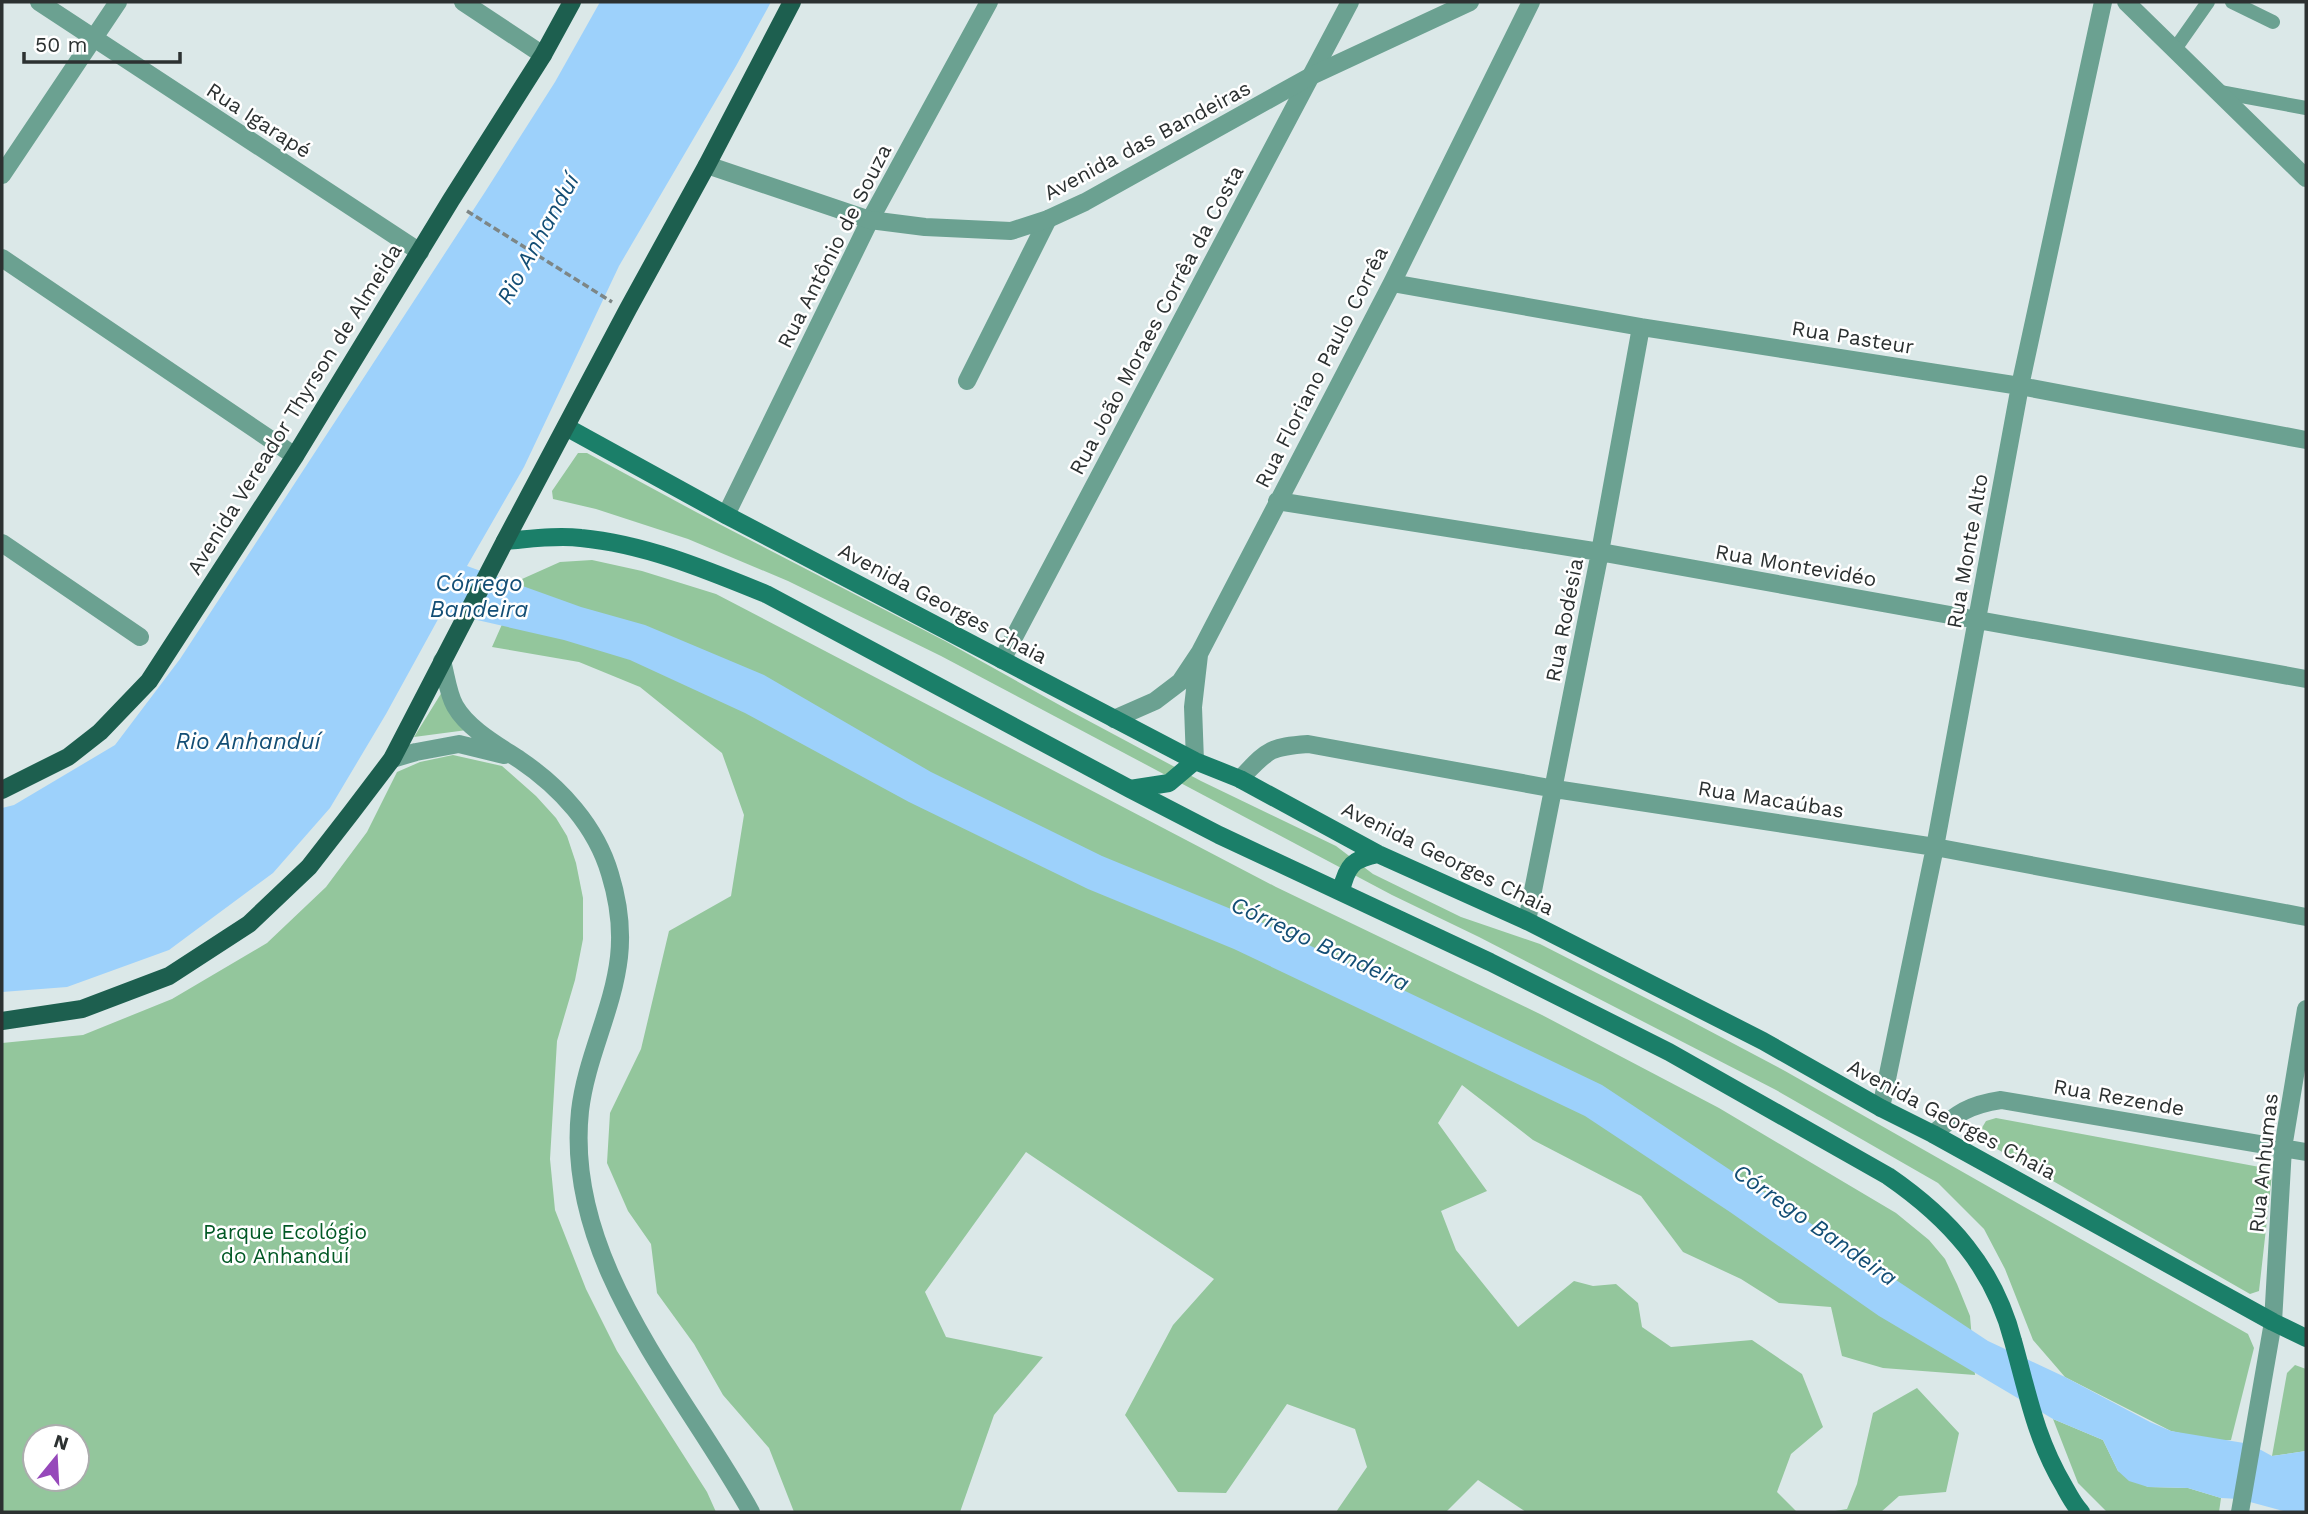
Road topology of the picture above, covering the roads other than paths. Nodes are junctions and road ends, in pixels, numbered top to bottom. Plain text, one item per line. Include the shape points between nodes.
1 (39, 2) edge
2 (118, 2) edge
3 (463, 2) edge
4 (572, 2) edge
5 (792, 2) edge
6 (989, 2) edge
7 (1350, 2) edge
8 (1470, 2) edge
9 (1531, 2) edge
10 (2103, 2) edge
11 (2126, 2) edge
12 (2208, 2) edge
13 (2232, 2) edge
14 (2273, 22) dead end
15 (93, 39) junction
16 (2175, 49) junction
17 (543, 55) junction
18 (1311, 76) junction
19 (2220, 92) junction
20 (2306, 108) edge
21 (707, 165) junction
22 (2, 175) edge
23 (2306, 178) edge
24 (1048, 219) junction
25 (870, 220) junction
26 (420, 252) junction
27 (2, 258) edge
28 (1392, 282) junction
29 (1642, 327) junction
30 (967, 381) dead end
31 (2020, 386) junction
32 (566, 427) junction
33 (2306, 440) edge
34 (295, 456) junction
35 (1278, 501) junction
36 (726, 515) junction
37 (505, 541) junction
38 (2, 543) edge
39 (1601, 552) junction
40 (1978, 621) junction
41 (139, 637) dead end
42 (1200, 652) junction
43 (1002, 660) junction
44 (442, 661) junction
45 (2306, 679) edge
46 (1114, 719) junction
47 (392, 759) junction
48 (517, 759) junction
49 (1195, 761) junction
50 (1240, 779) junction
51 (1130, 789) junction
52 (1555, 789) junction
53 (2, 790) edge
54 (1935, 847) junction
55 (1378, 854) junction
56 (1341, 891) junction
57 (2306, 917) edge
58 (1527, 920) junction
59 (2306, 1009) edge
60 (2, 1021) edge
61 (1881, 1108) junction
62 (1933, 1134) junction
63 (2283, 1148) junction
64 (2306, 1153) edge
65 (2273, 1322) junction
66 (2306, 1338) edge
67 (2241, 1509) edge
68 (751, 1512) edge
69 (2081, 1512) edge

1 - 15 street, Rua Igarapé
2 - 15 street
3 - 17 street
4 - 17 main road, Avenida Vereador Thyrson de Almeida
5 - 21 main road
6 - 25 street, Rua Antônio de Souza
7 - 18 street, Rua João Moraes Corrêa da Costa
8 - 18 street, Avenida das Bandeiras
9 - 28 street, Rua Floriano Paulo Corrêa
10 - 31 street, Rua Monte Alto
11 - 16 street
12 - 16 street
13 - 14 street
15 - 22 street
15 - 26 street, Rua Igarapé
16 - 19 street
17 - 26 main road, Avenida Vereador Thyrson de Almeida
18 - 24 street, Avenida das Bandeiras
18 - 43 street, Rua João Moraes Corrêa da Costa
19 - 20 street
19 - 23 street
21 - 25 street, Avenida das Bandeiras
21 - 32 main road
24 - 25 street, Avenida das Bandeiras via 1011,231
24 - 30 street
25 - 36 street, Rua Antônio de Souza
26 - 34 main road, Avenida Vereador Thyrson de Almeida
27 - 34 street
28 - 29 street, Rua Pasteur
28 - 35 street, Rua Floriano Paulo Corrêa
29 - 31 street, Rua Pasteur
29 - 39 street, Rua Rodésia
31 - 33 street, Rua Pasteur
31 - 40 street, Rua Monte Alto
32 - 36 main road, Avenida Georges Chaia
32 - 37 main road
34 - 53 main road, Avenida Vereador Thyrson de Almeida via 149,681 100,732 68,757
35 - 39 street, Rua Montevidéo
35 - 42 street, Rua Floriano Paulo Corrêa
36 - 43 main road, Avenida Georges Chaia
37 - 44 main road
37 - 51 main road via 577,537 615,542 709,570 816,620
38 - 41 street
39 - 40 street, Rua Montevidéo
39 - 52 street, Rua Rodésia
40 - 45 street, Rua Montevidéo
40 - 54 street, Rua Monte Alto
42 - 46 street, Rua Floriano Paulo Corrêa via 1180,682 1155,701
42 - 49 street via 1193,707
43 - 46 main road, Avenida Georges Chaia
44 - 47 main road
44 - 48 street via 455,706 484,737
46 - 49 main road, Avenida Georges Chaia
47 - 48 street via 459,744
47 - 60 main road via 309,867 249,924 169,976 82,1009
48 - 68 street via 546,778 595,840 610,873 619,916 619,957 580,1112 580,1167 589,1218 614,1286
49 - 50 main road, Avenida Georges Chaia
49 - 51 main road via 1169,783
50 - 52 street, Rua Macaúbas via 1264,754 1280,746 1308,744
50 - 55 main road, Avenida Georges Chaia
51 - 56 main road
52 - 54 street, Rua Macaúbas
52 - 58 street, Rua Rodésia
54 - 57 street, Rua Macaúbas
54 - 61 street, Rua Monte Alto
55 - 56 main road via 1350,866
55 - 58 main road, Avenida Georges Chaia
56 - 69 main road via 1669,1052 1919,1197 1974,1254 1991,1283 2013,1338 2037,1432
58 - 61 main road, Avenida Georges Chaia via 1763,1041
59 - 63 street, Rua Anhumas
61 - 62 main road, Avenida Georges Chaia
62 - 63 street, Rua Rezende via 1976,1104 2001,1100
62 - 65 main road, Avenida Georges Chaia
63 - 64 street, Rua Rezende
63 - 65 street, Rua Anhumas
65 - 66 main road, Avenida Georges Chaia
65 - 67 street, Rua Anhumas

